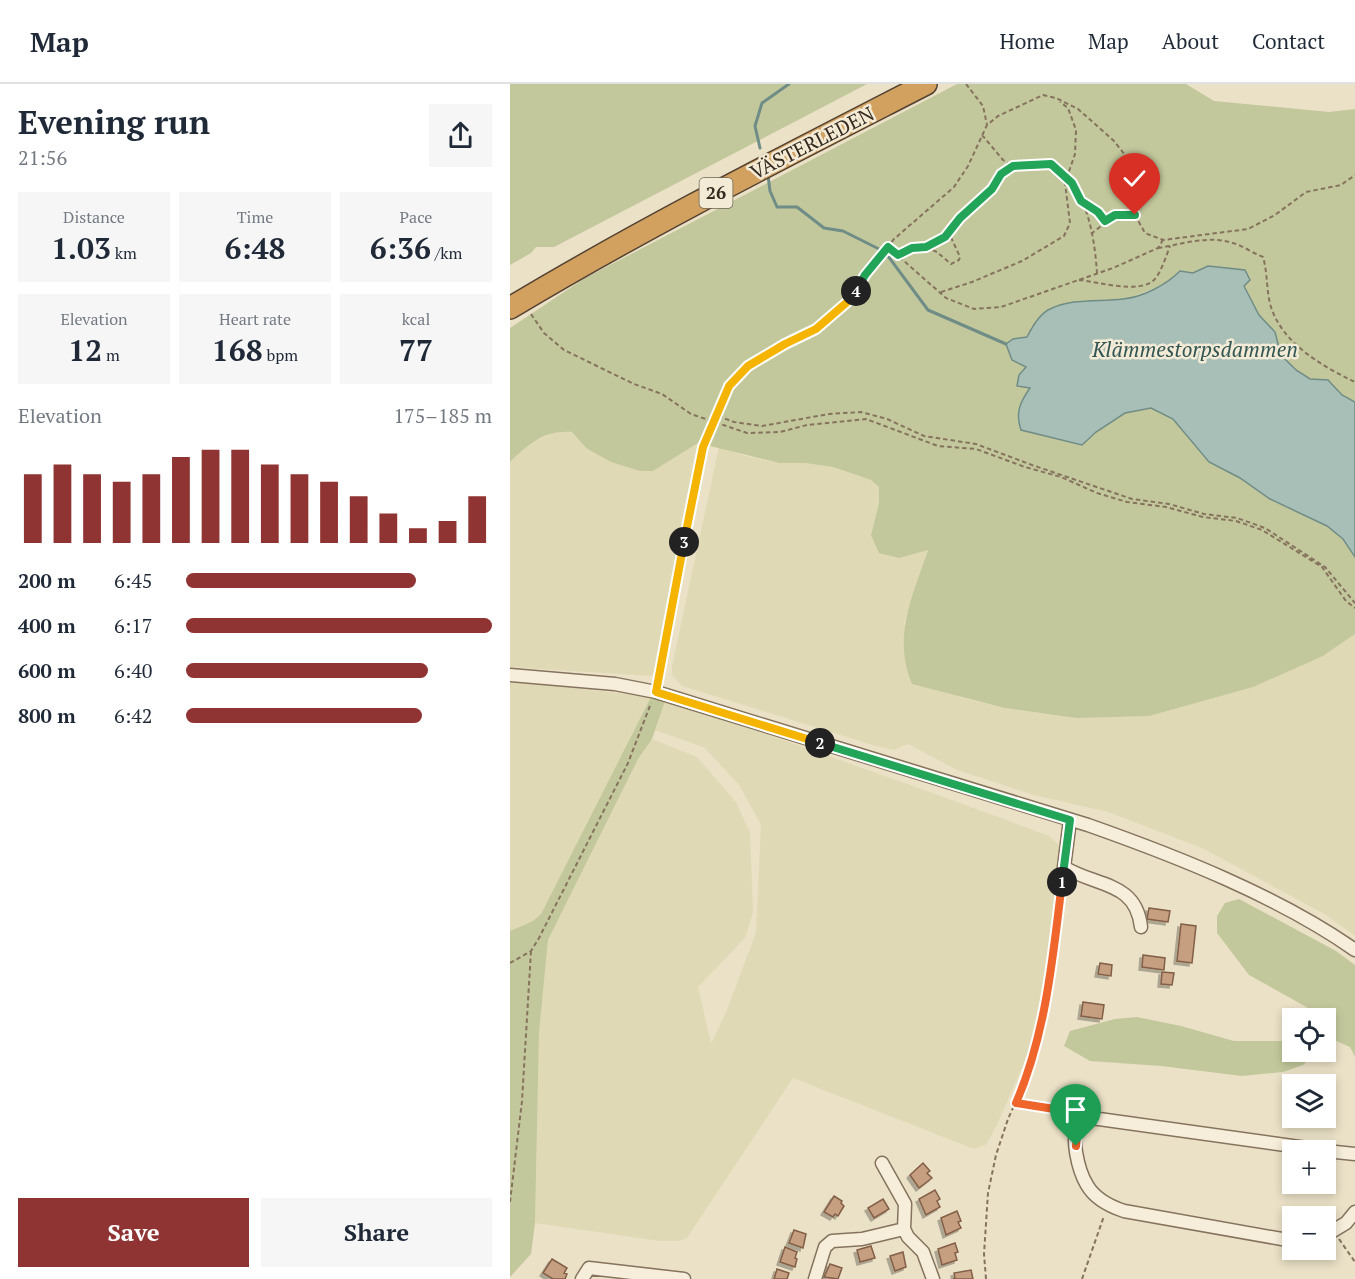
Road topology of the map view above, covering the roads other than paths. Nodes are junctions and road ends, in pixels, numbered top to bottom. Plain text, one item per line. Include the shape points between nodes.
1 (910, 84) edge
2 (926, 84) edge
3 (510, 299) edge
4 (520, 310) edge
5 (510, 675) edge
6 (1070, 820) junction
7 (1141, 927) dead end
8 (1355, 950) edge
9 (1282, 1145) edge
10 (1336, 1152) edge
11 (1355, 1154) edge
12 (882, 1163) dead end
13 (1355, 1212) edge
14 (1336, 1228) edge
15 (904, 1229) junction
16 (1282, 1239) edge
17 (677, 1278) edge
18 (582, 1279) edge
19 (815, 1279) edge
20 (933, 1279) edge

1 - 3 highway, VÄSTERLEDEN / 26 via 653,218
2 - 4 highway, VÄSTERLEDEN / 26 via 580,267
5 - 6 street via 615,684 656,692
6 - 7 street via 1064,867 1129,896 1140,916
6 - 8 street via 1125,838 1275,903
9 - 16 street via 1089,1118 1082,1121 1077,1131 1077,1163 1087,1186 1108,1205
10 - 11 street
12 - 15 street via 905,1204
13 - 14 street
15 - 19 street via 832,1241 825,1247
15 - 20 street via 923,1252
17 - 18 street via 589,1268

